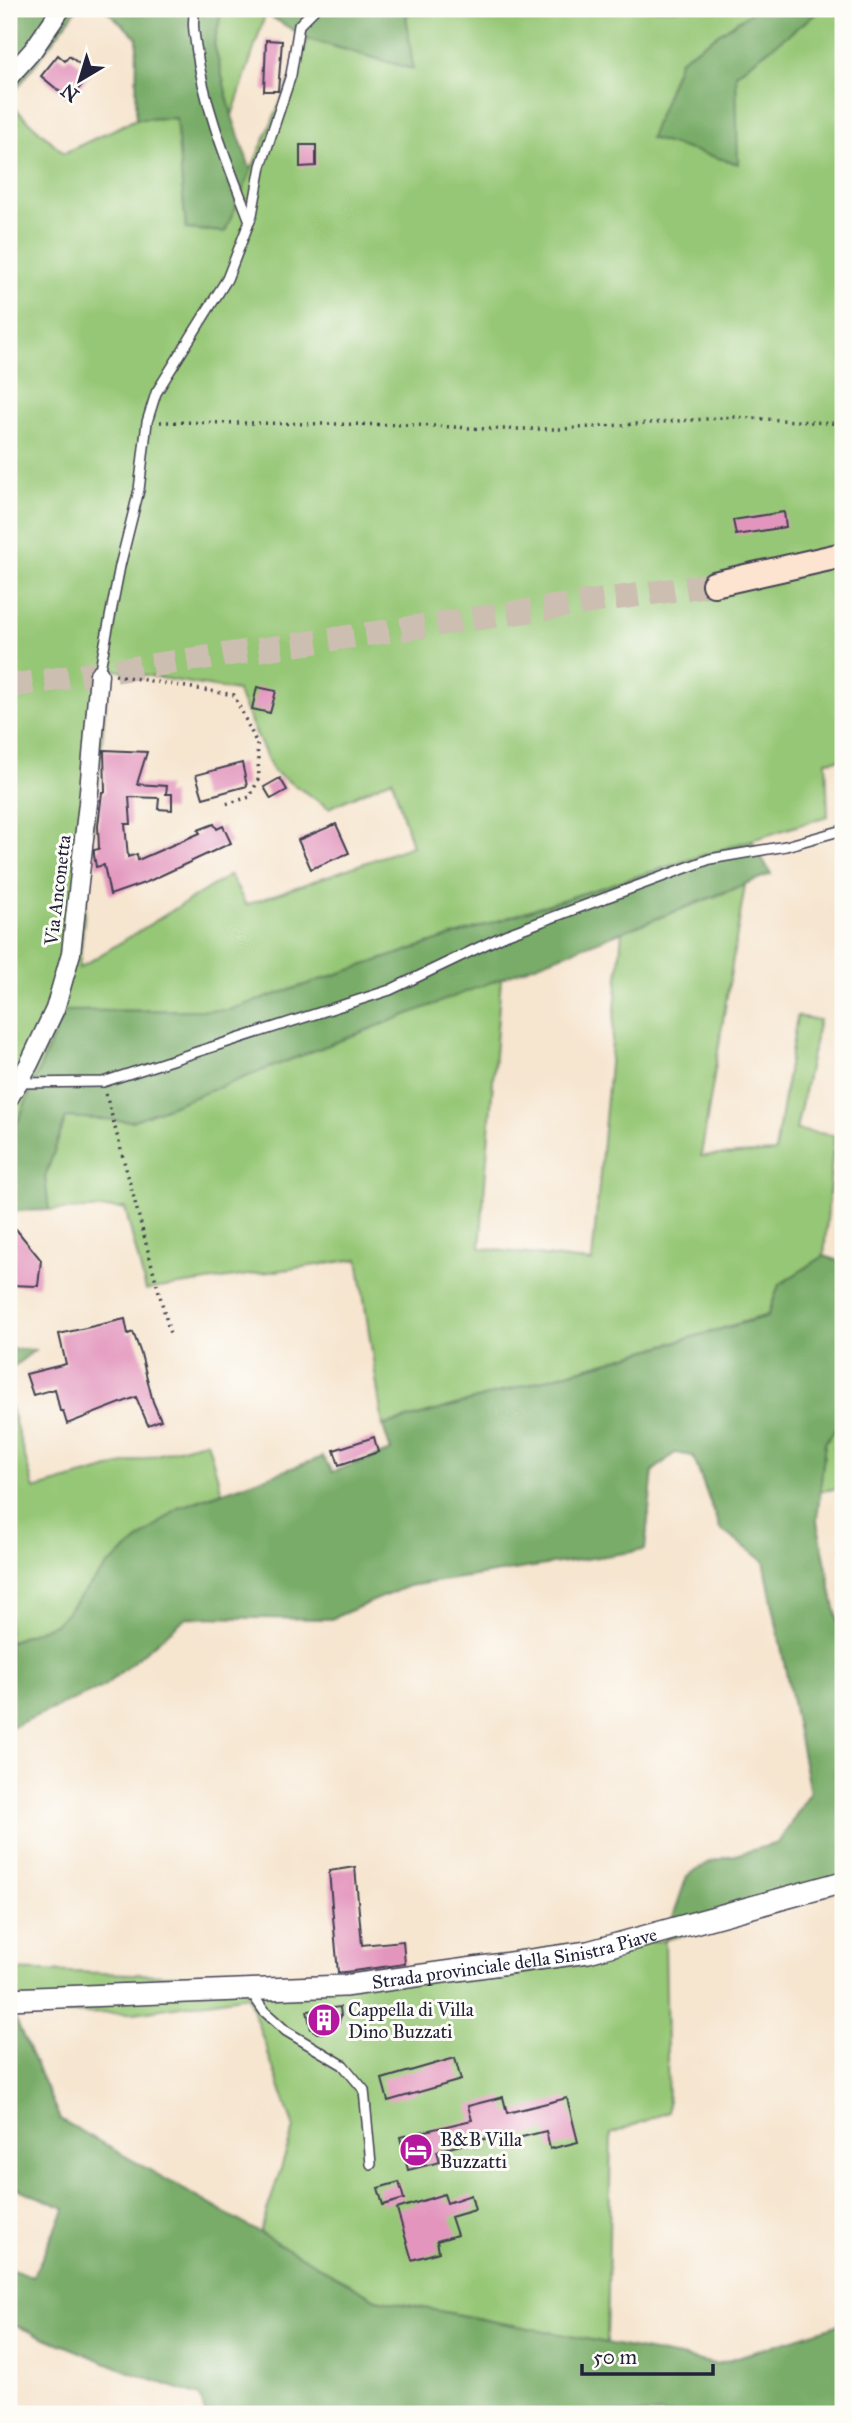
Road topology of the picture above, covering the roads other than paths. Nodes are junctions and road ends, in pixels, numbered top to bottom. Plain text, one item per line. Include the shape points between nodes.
1 (61, 9) edge
2 (195, 9) edge
3 (315, 9) edge
4 (9, 76) edge
5 (250, 220) junction
6 (843, 555) edge
7 (714, 584) tunnel mouth
8 (99, 674) joint
9 (843, 830) edge
10 (14, 1091) edge
11 (843, 1882) edge
12 (250, 1991) junction
13 (9, 1999) edge
14 (371, 2164) dead end

1 - 4 street
2 - 5 lane via 192,19 201,79
3 - 5 lane via 299,25 291,75 261,166
5 - 8 lane via 227,279 156,393
6 - 7 main road
8 - 10 street, Via Anconetta via 71,953 54,1009
9 - 10 lane via 710,859 505,935 390,990 103,1082
11 - 12 street, Strada provinciale della Sinistra Piave via 588,1952 344,1986
12 - 13 street, Strada provinciale della Sinistra Piave
12 - 14 lane via 286,2031 344,2065 364,2090

